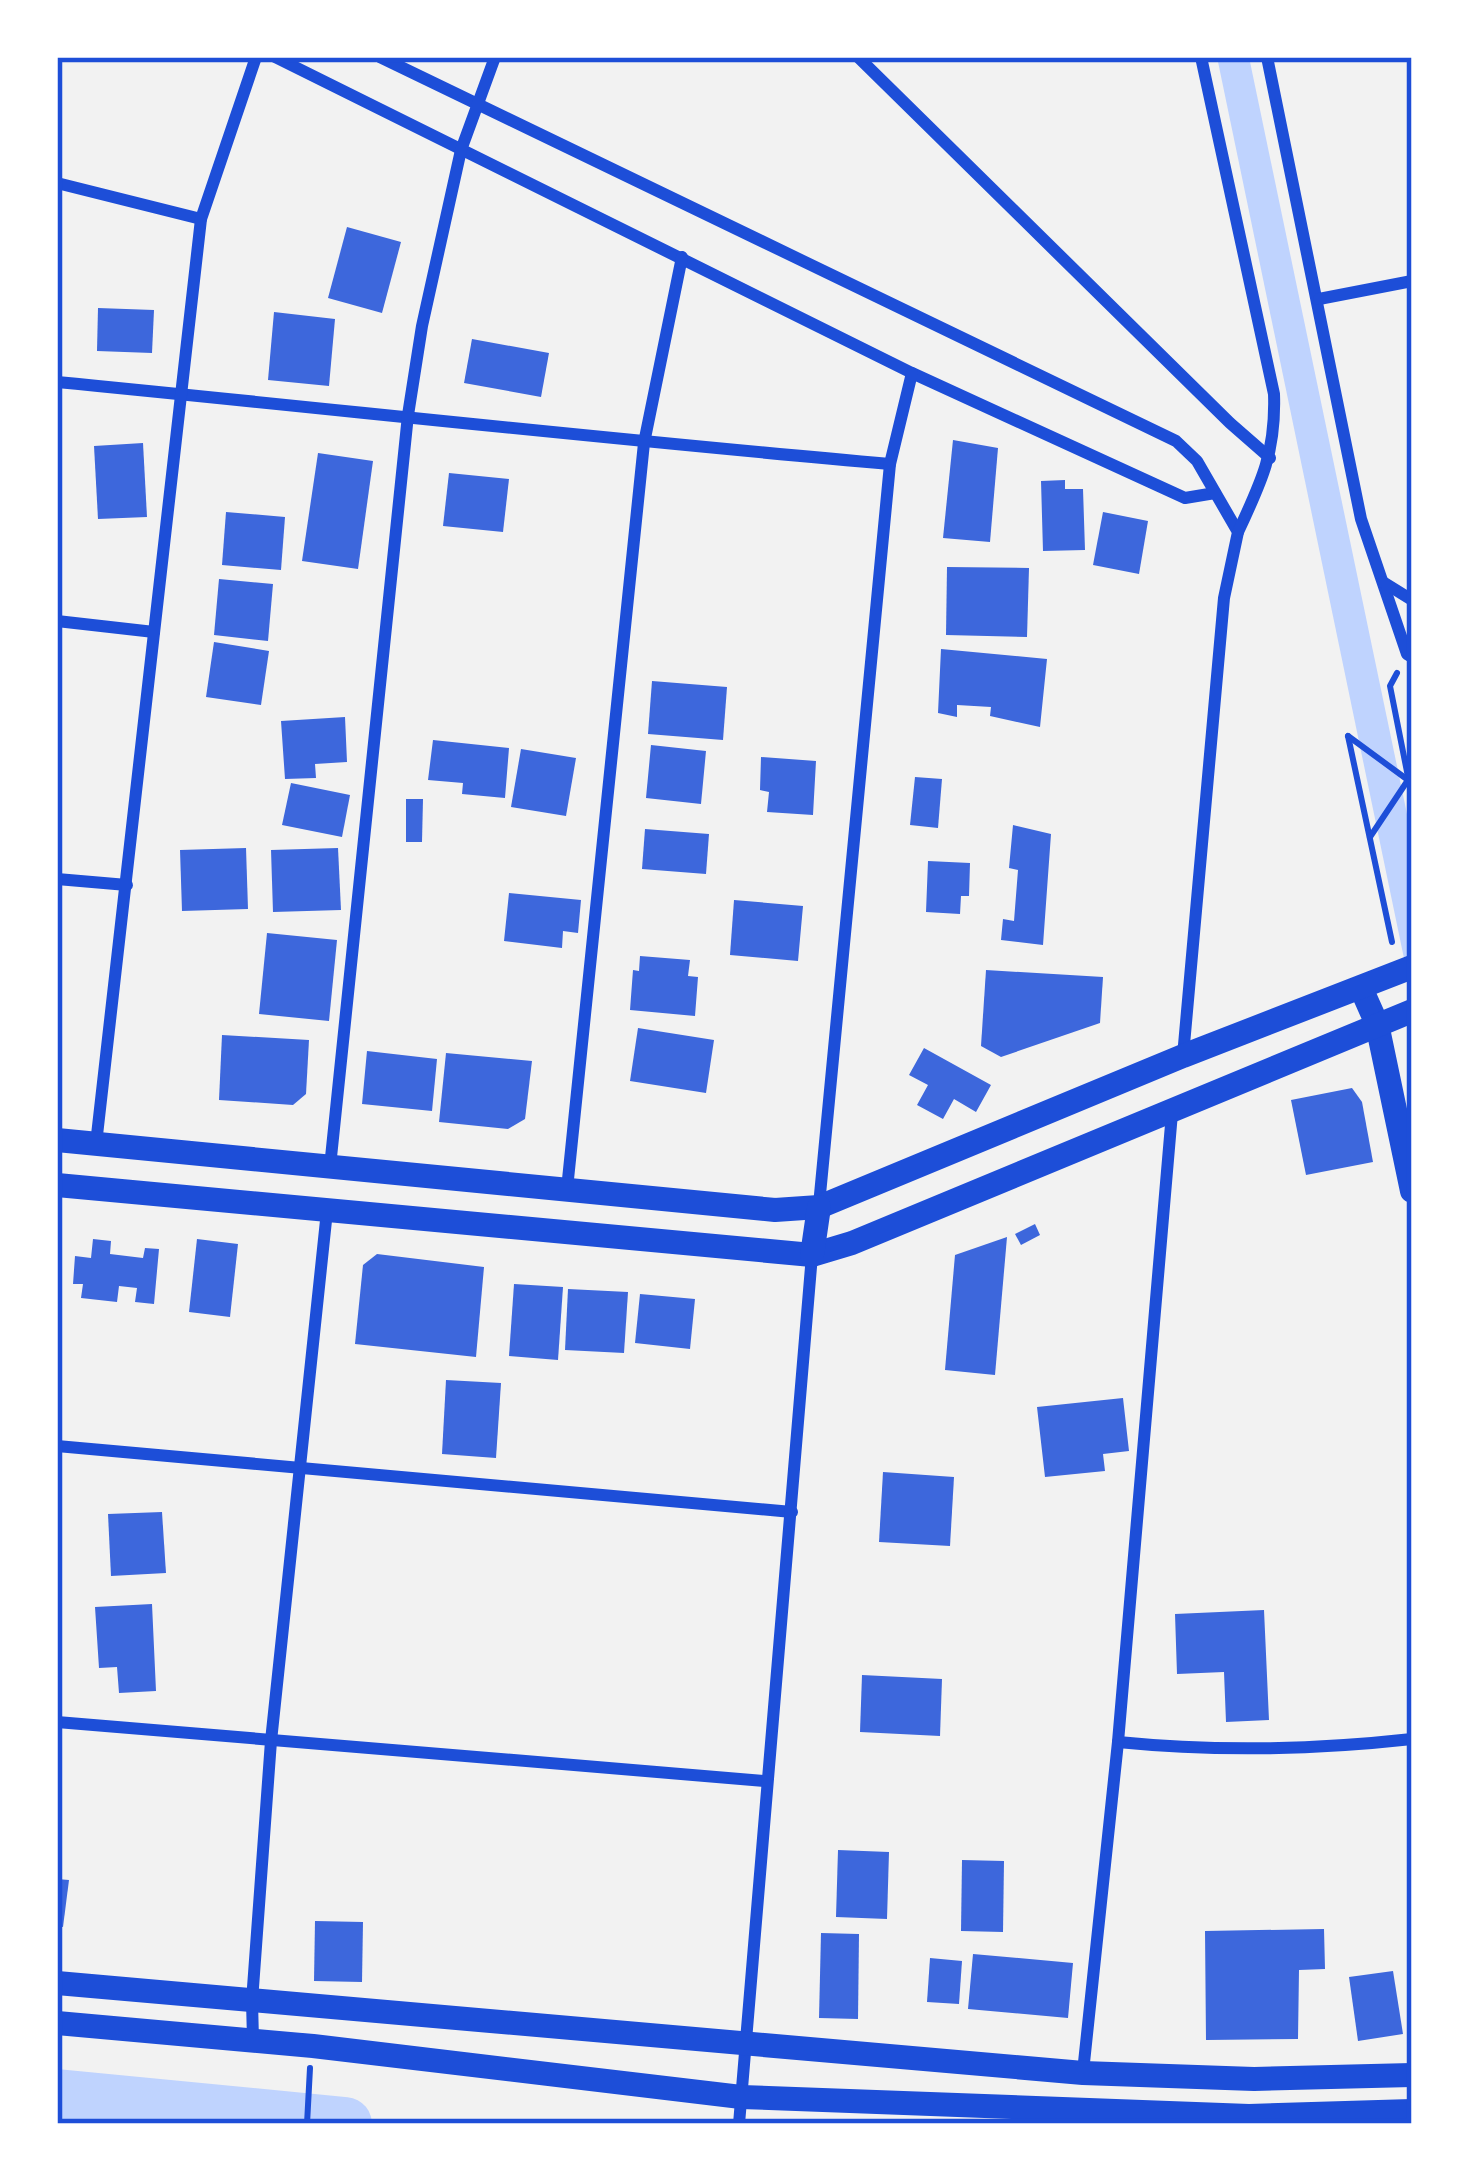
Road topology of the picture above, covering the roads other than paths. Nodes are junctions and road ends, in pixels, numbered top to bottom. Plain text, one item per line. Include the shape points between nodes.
1 (256, 57) edge
2 (275, 57) edge
3 (380, 57) edge
4 (495, 57) edge
5 (858, 57) edge
6 (1201, 57) edge
7 (1267, 57) edge
8 (479, 102) junction
9 (461, 150) junction
10 (57, 183) edge
11 (202, 219) junction
12 (682, 257) junction
13 (1412, 281) edge
14 (1319, 299) junction
15 (913, 373) junction
16 (57, 382) edge
17 (179, 394) junction
18 (408, 415) junction
19 (644, 443) junction
20 (1270, 458) junction
21 (890, 464) junction
22 (1215, 493) junction
23 (1238, 532) junction
24 (1382, 582) junction
25 (1412, 600) edge
26 (57, 622) edge
27 (154, 632) junction
28 (1409, 656) edge
29 (57, 879) edge
30 (127, 884) junction
31 (1410, 969) edge
32 (1361, 988) junction
33 (1412, 1011) edge
34 (1377, 1024) junction
35 (1183, 1056) junction
36 (1172, 1108) junction
37 (57, 1140) edge
38 (96, 1144) junction
39 (331, 1167) junction
40 (57, 1185) edge
41 (92, 1188) junction
42 (567, 1189) junction
43 (1412, 1191) edge
44 (819, 1207) junction
45 (327, 1210) junction
46 (563, 1232) junction
47 (812, 1255) junction
48 (57, 1446) edge
49 (302, 1466) junction
50 (792, 1512) junction
51 (57, 1722) edge
52 (1412, 1739) edge
53 (271, 1741) junction
54 (1118, 1742) junction
55 (765, 1781) junction
56 (57, 1983) edge
57 (252, 2001) junction
58 (57, 2023) edge
59 (253, 2041) junction
60 (745, 2045) junction
61 (1083, 2073) junction
62 (1412, 2075) edge
63 (1412, 2111) edge
64 (740, 2114) edge

1 - 11 street
2 - 9 street
3 - 8 street
4 - 8 street
5 - 20 street
6 - 20 street via 1274,394
7 - 14 street
8 - 9 street
8 - 22 street via 1176,441
9 - 12 street
9 - 18 street
10 - 11 street
11 - 17 street
12 - 15 street
12 - 19 street
13 - 14 street
14 - 24 street via 1361,519
15 - 21 street
15 - 22 street via 1185,497
16 - 17 street
17 - 18 street
17 - 27 street
18 - 19 street
18 - 39 street
19 - 21 street
19 - 42 street
20 - 23 street
21 - 44 street
22 - 23 street
23 - 35 street via 1224,598
24 - 25 street
24 - 28 street
26 - 27 street
27 - 30 street
29 - 30 street
30 - 38 street
31 - 32 main road
32 - 34 main road
32 - 35 main road
33 - 34 main road
34 - 36 main road
34 - 43 main road
35 - 36 main road
35 - 44 main road
36 - 47 main road
36 - 54 street
37 - 38 main road
38 - 39 main road
38 - 41 main road
39 - 42 main road
39 - 45 main road
40 - 41 main road
41 - 45 main road
42 - 44 main road via 775,1210
42 - 46 main road
44 - 47 main road
45 - 46 main road
45 - 49 street
46 - 47 main road
47 - 50 street
48 - 49 street
49 - 50 street
49 - 53 street
50 - 55 street
51 - 53 street
52 - 54 street via 1315,1750
53 - 55 street
53 - 57 street
54 - 61 street
55 - 60 street
56 - 57 main road
57 - 59 street
57 - 60 main road
58 - 59 main road
59 - 64 main road
60 - 61 main road
60 - 64 street
61 - 62 main road
63 - 64 main road

